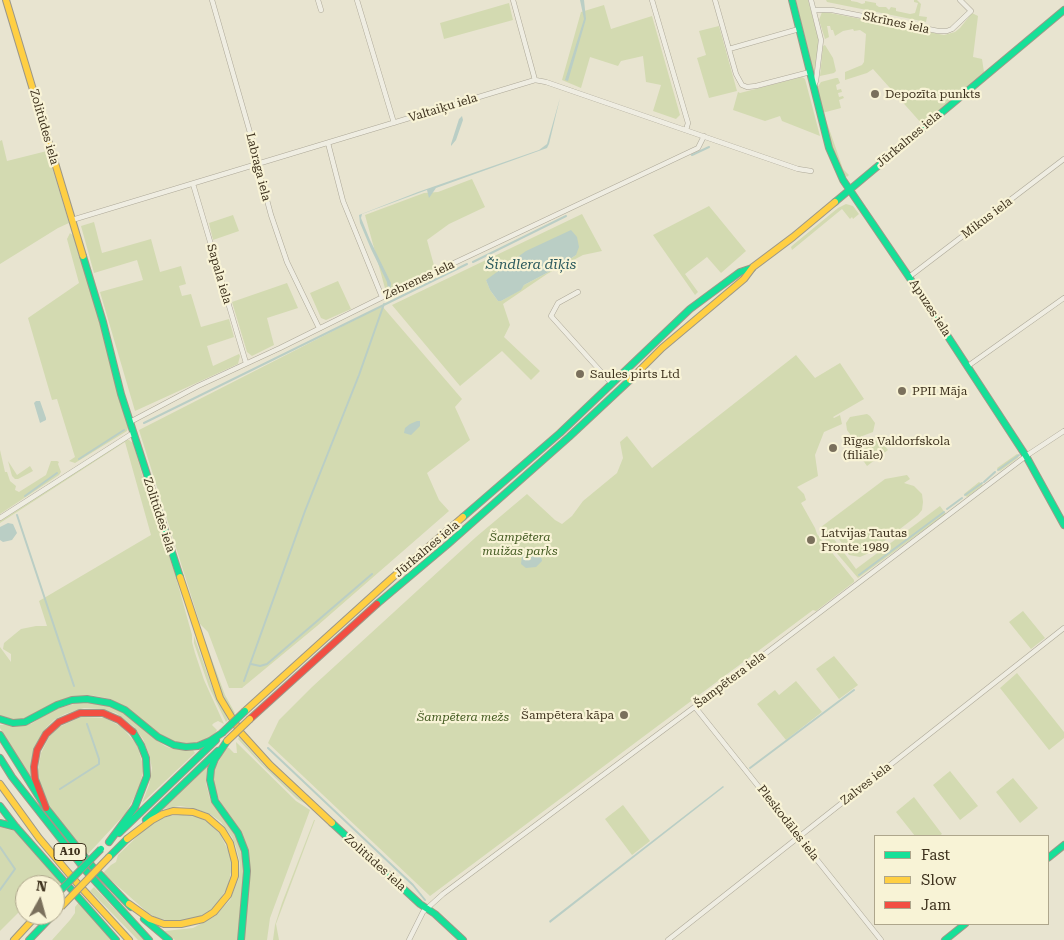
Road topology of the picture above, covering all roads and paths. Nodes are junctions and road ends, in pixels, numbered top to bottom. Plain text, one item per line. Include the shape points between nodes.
1 (6, 0) edge
2 (212, 0) edge
3 (318, 0) edge
4 (358, 0) edge
5 (513, 0) edge
6 (652, 0) edge
7 (716, 0) edge
8 (792, 0) edge
9 (811, 0) edge
10 (960, 0) edge
11 (321, 10) dead end
12 (814, 10) junction
13 (1064, 10) edge
14 (799, 29) junction
15 (729, 49) junction
16 (810, 72) junction
17 (535, 80) junction
18 (814, 85) junction
19 (394, 123) junction
20 (686, 130) junction
21 (704, 136) junction
22 (328, 143) junction
23 (1064, 159) edge
24 (259, 164) junction
25 (811, 171) dead end
26 (193, 184) junction
27 (849, 189) junction
28 (72, 220) junction
29 (753, 267) junction
30 (909, 277) junction
31 (578, 292) dead end
32 (382, 297) junction
33 (1064, 298) edge
34 (319, 328) junction
35 (246, 363) junction
36 (968, 366) junction
37 (612, 384) junction
38 (130, 422) junction
39 (1064, 431) edge
40 (133, 432) junction
41 (1026, 456) junction
42 (0, 518) edge
43 (1064, 525) edge
44 (1064, 628) edge
45 (695, 707) junction
46 (0, 719) edge
47 (222, 733) junction
48 (0, 735) edge
49 (227, 741) junction
50 (0, 758) edge
51 (0, 784) edge
52 (0, 806) edge
53 (46, 808) junction
54 (0, 823) edge
55 (16, 827) junction
56 (799, 837) junction
57 (127, 839) junction
58 (109, 842) junction
59 (1064, 845) edge
60 (1049, 857) edge
61 (65, 886) edge
62 (65, 902) edge
63 (129, 904) junction
64 (427, 908) junction
65 (28, 925) edge
66 (43, 925) edge
67 (965, 925) edge
68 (113, 938) edge
69 (14, 940) edge
70 (29, 940) edge
71 (129, 940) edge
72 (149, 940) edge
73 (169, 940) edge
74 (241, 940) edge
75 (409, 940) edge
76 (464, 940) edge
77 (668, 940) edge
78 (881, 940) edge
79 (945, 940) edge

1 - 28 main road, Zolitūdes iela
2 - 24 street, Labraga iela
3 - 11 street
4 - 19 street
5 - 17 street
6 - 20 street via 688,123
7 - 15 street
8 - 14 main road, Apuzes iela
9 - 12 street, Apuzes iela
10 - 12 street, Skrīnes iela via 971,11 952,29 943,32 823,8
12 - 18 street, Apuzes iela via 821,40
13 - 27 main road, Jūrkalnes iela
14 - 15 street
14 - 16 main road, Apuzes iela
15 - 16 street via 738,80 747,87
16 - 18 main road, Apuzes iela
17 - 19 street, Valtaiķu iela
17 - 20 street
18 - 27 main road, Apuzes iela via 829,148
19 - 22 street, Valtaiķu iela
20 - 21 street
21 - 25 street
21 - 32 street, Zebrenes iela via 698,148
22 - 24 street, Valtaiķu iela
22 - 32 street via 343,201
23 - 30 street, Mikus iela
24 - 26 street, Valtaiķu iela
24 - 34 street, Labraga iela via 282,248
26 - 28 street, Valtaiķu iela
26 - 35 street, Sapala iela
27 - 29 main road, Jūrkalnes iela
27 - 30 main road, Apuzes iela
28 - 38 main road, Zolitūdes iela
29 - 37 main road, Jūrkalnes iela via 740,272 690,310
29 - 49 main road, Jūrkalnes iela, bridge via 744,279 662,348 570,437 397,586
30 - 36 main road, Apuzes iela
31 - 37 street via 558,303 551,316
32 - 34 street, Zebrenes iela
33 - 36 street
34 - 35 street, Zebrenes iela
35 - 38 street, Zebrenes iela
36 - 41 main road, Apuzes iela
37 - 47 main road, Jūrkalnes iela, bridge
38 - 40 main road, Zolitūdes iela
39 - 41 street, Šampētera iela
40 - 42 street
40 - 64 main road, Zolitūdes iela via 210,672 234,722 249,744 316,809
41 - 43 main road, Apuzes iela
41 - 45 street, Šampētera iela
44 - 56 street, Zalves iela
45 - 56 street, Pleskodāles iela
45 - 64 street, Šampētera iela
46 - 47 main road via 25,722 57,705 87,699 125,710 158,737 174,745 198,746
47 - 58 main road, Jūrkalnes iela
48 - 53 main road
49 - 57 main road, Jūrkalnes iela
49 - 74 main road via 215,759 210,780 215,801 238,833 245,851 247,871
50 - 72 main road, A10 via 86,871
51 - 71 main road, A10 via 39,838
52 - 55 main road
53 - 58 main road via 34,767 37,750 46,734 59,722 80,713 98,712 119,720 132,730 142,745 147,776 135,807
53 - 63 main road via 92,866
54 - 55 main road
55 - 68 main road
56 - 77 street, Zalves iela
56 - 78 street, Pleskodāles iela
57 - 62 main road, bridge
57 - 63 main road via 163,814 193,812 207,816 222,830 230,843 235,862 235,876 228,895 214,912 203,919 164,924 150,919
58 - 61 main road, bridge
59 - 60 main road
63 - 73 main road
64 - 75 street, Šampētera iela
64 - 76 main road, Zolitūdes iela
65 - 69 main road
66 - 70 main road
67 - 79 main road

